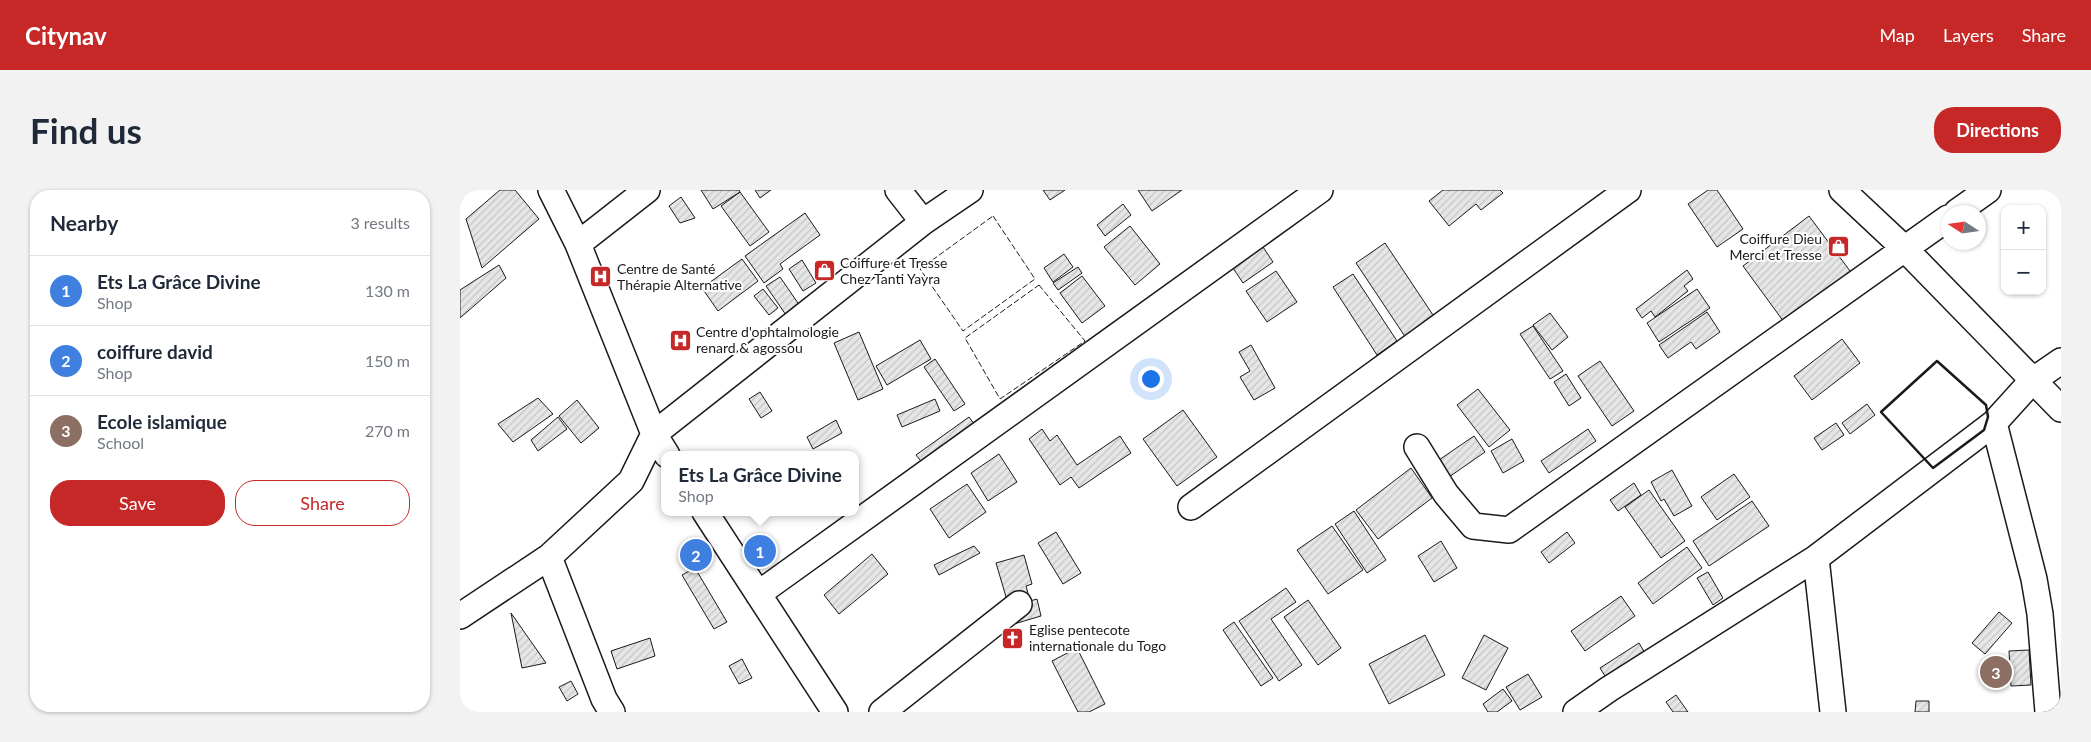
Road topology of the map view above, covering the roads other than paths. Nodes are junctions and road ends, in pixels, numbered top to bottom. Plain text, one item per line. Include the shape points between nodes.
1 (551, 190) edge
2 (647, 190) edge
3 (898, 190) edge
4 (970, 190) edge
5 (1320, 190) edge
6 (1628, 190) edge
7 (1842, 190) edge
8 (1988, 190) edge
9 (1967, 205) edge
10 (923, 222) junction
11 (1941, 223) edge
12 (578, 244) junction
13 (1905, 249) junction
14 (2061, 361) edge
15 (2032, 381) junction
16 (2061, 409) edge
17 (1994, 423) junction
18 (654, 434) junction
19 (1417, 447) dead end
20 (665, 451) edge
21 (1191, 507) dead end
22 (708, 516) edge
23 (549, 557) junction
24 (1816, 558) junction
25 (758, 594) junction
26 (1019, 604) dead end
27 (460, 616) edge
28 (612, 712) edge
29 (835, 712) edge
30 (882, 712) edge
31 (1576, 712) edge
32 (1833, 712) edge
33 (2048, 712) edge

1 - 12 street
2 - 12 street
3 - 10 street
4 - 10 street
5 - 25 street
6 - 21 street
7 - 13 street
8 - 9 street
10 - 18 street
11 - 13 street
12 - 18 street
13 - 15 street
13 - 19 street via 1509,530 1473,526 1446,494
14 - 15 street
15 - 16 street
15 - 17 street
17 - 24 street
17 - 33 street via 2034,579
18 - 20 street
18 - 23 street via 631,481
22 - 25 street
23 - 27 street
23 - 28 street via 604,699
24 - 31 street
24 - 32 street
25 - 29 street
26 - 30 street

